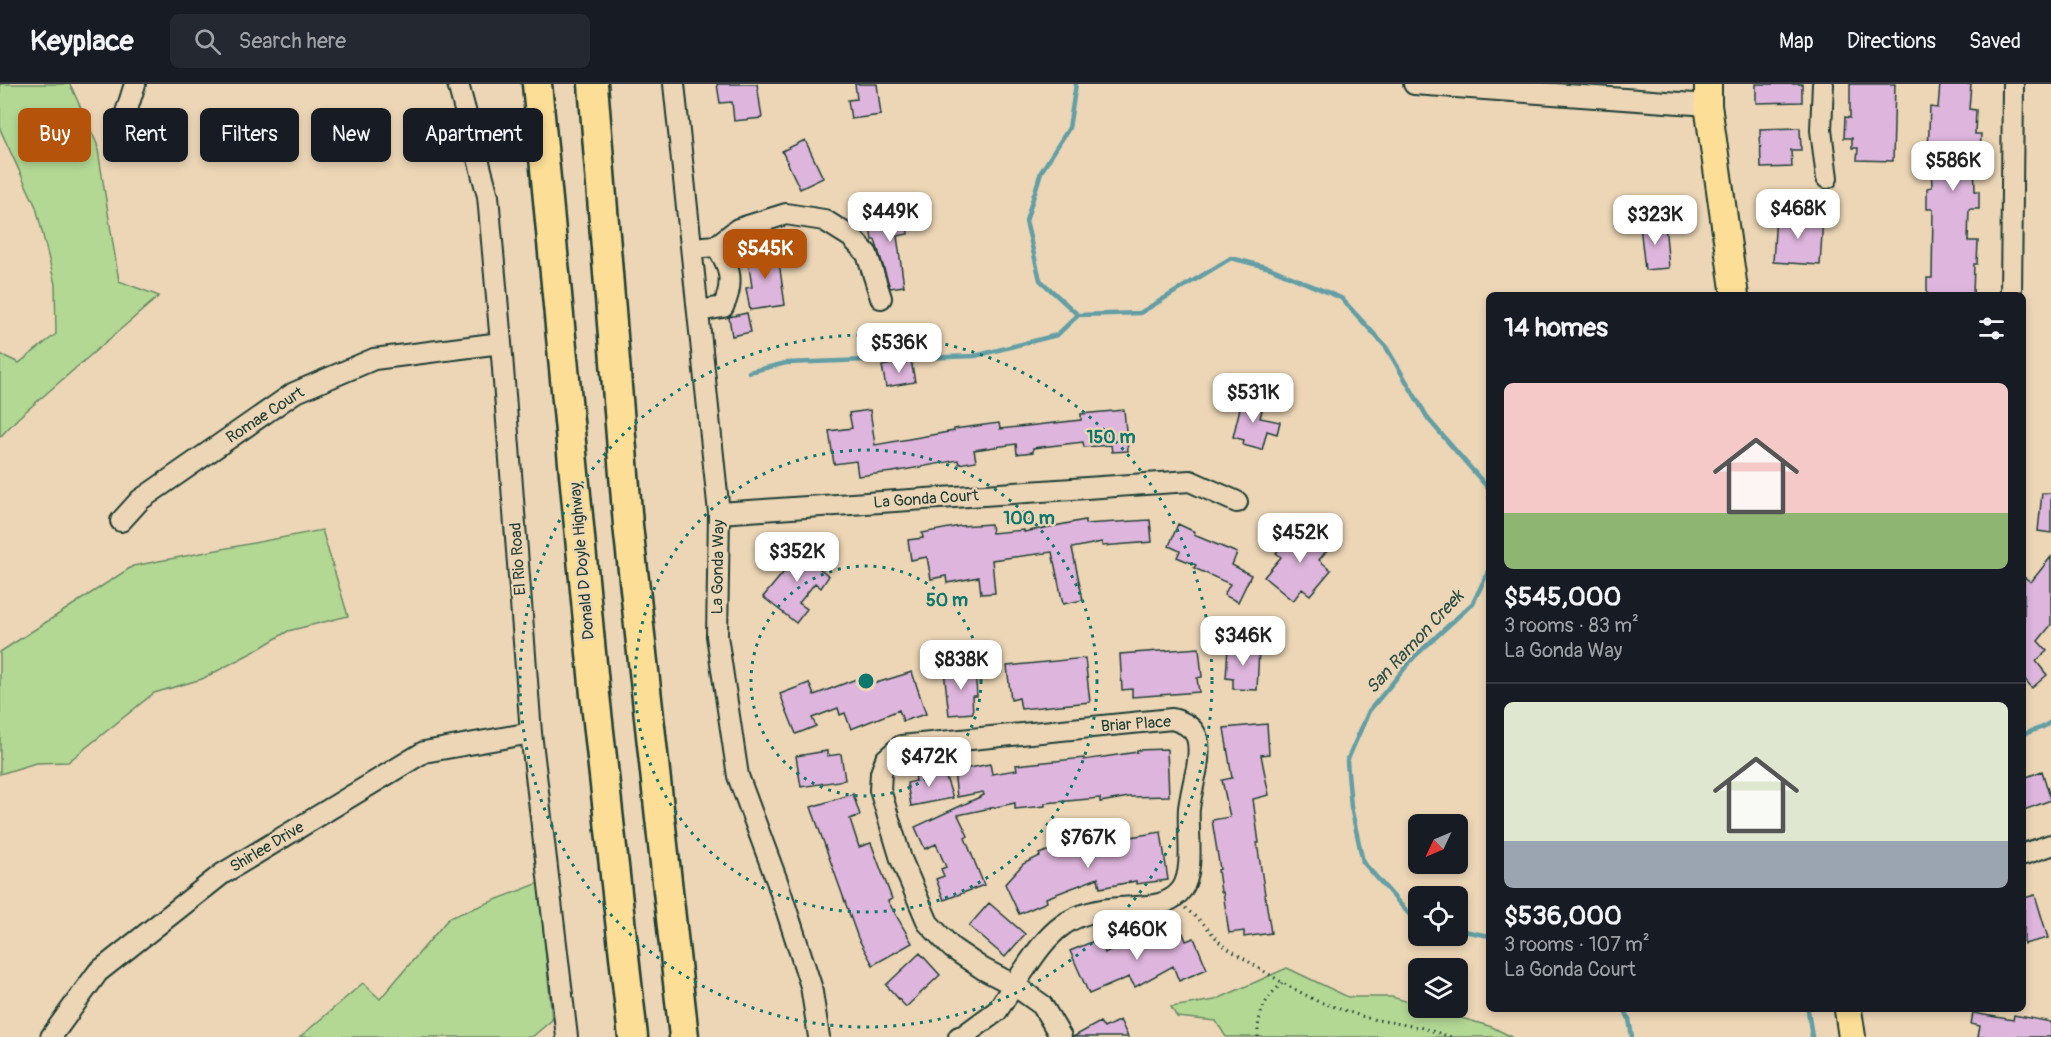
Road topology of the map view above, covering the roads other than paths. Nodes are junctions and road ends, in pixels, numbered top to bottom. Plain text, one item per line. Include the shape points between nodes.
1 (135, 84) edge
2 (458, 84) edge
3 (537, 84) edge
4 (593, 84) edge
5 (674, 84) edge
6 (1414, 84) edge
7 (1823, 84) edge
8 (2013, 84) edge
9 (1708, 95) edge
10 (127, 108) edge
11 (1827, 178) dead end
12 (716, 246) junction
13 (691, 249) junction
14 (1734, 292) edge
15 (2011, 292) edge
16 (881, 298) dead end
17 (698, 311) junction
18 (501, 343) junction
19 (1237, 502) dead end
20 (719, 513) junction
21 (121, 521) dead end
22 (531, 733) junction
23 (2051, 845) edge
24 (2026, 853) edge
25 (1014, 985) junction
26 (1848, 1012) edge
27 (51, 1037) edge
28 (567, 1037) edge
29 (633, 1037) edge
30 (684, 1037) edge
31 (819, 1037) edge
32 (958, 1037) edge
33 (1061, 1037) edge
34 (1852, 1037) edge

1 - 10 street
2 - 18 street, El Rio Road via 488,196
3 - 29 highway, Donald D Doyle Highway via 595,695
4 - 30 highway via 628,525
5 - 13 street, La Gonda Way
6 - 9 street
7 - 11 street via 1821,130
8 - 15 street
9 - 14 main road
12 - 13 street
12 - 16 street via 738,229 786,214 824,220 867,254
12 - 17 street via 727,261 730,293 723,307
13 - 17 street, La Gonda Way
17 - 20 street, La Gonda Way
18 - 21 street, Romae Court via 374,359 294,393 140,500
18 - 22 street, El Rio Road
19 - 20 street, La Gonda Court via 1190,481
20 - 31 street, La Gonda Way via 717,636 738,776 811,986
22 - 27 street, Shirlee Drive via 424,752 222,874 98,972
22 - 28 street, El Rio Road
23 - 24 street
25 - 25 street, Briar Place via 952,948 928,922 901,859 880,789 886,759 901,746 1172,719 1187,723 1197,734 1199,752 1189,809 1190,866 1182,888 1165,903 1087,914 1064,924 1044,942
25 - 32 street via 997,1011
25 - 33 street, Briar Place via 1042,1005
26 - 34 main road

